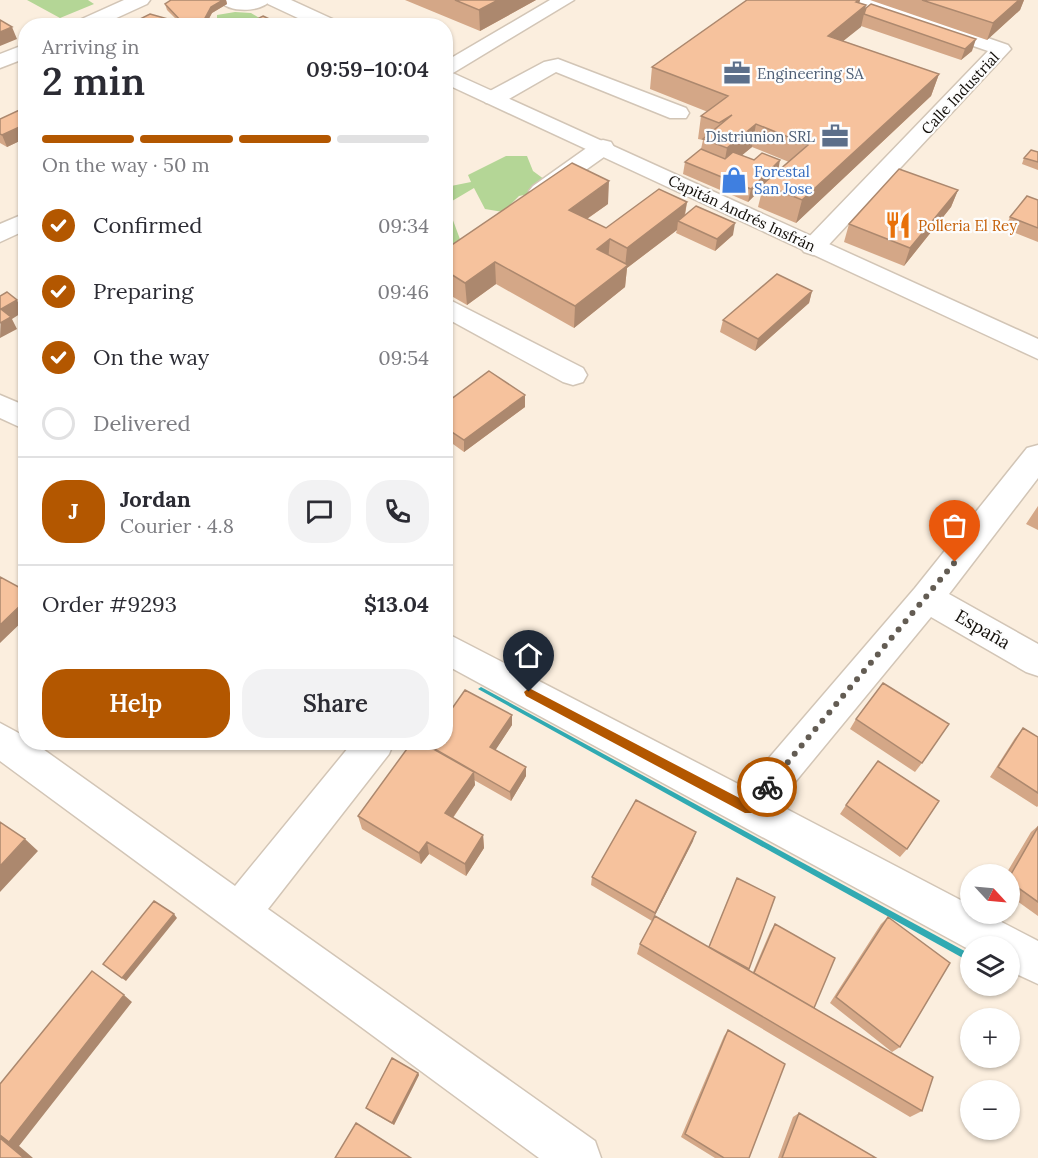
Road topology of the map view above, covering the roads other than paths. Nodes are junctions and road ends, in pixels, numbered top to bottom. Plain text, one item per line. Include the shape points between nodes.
1 (140, 0) edge
2 (228, 0) edge
3 (261, 0) edge
4 (275, 0) edge
5 (564, 0) edge
6 (859, 0) edge
7 (100, 18) edge
8 (314, 18) edge
9 (453, 65) edge
10 (453, 79) edge
11 (494, 98) junction
12 (678, 113) dead end
13 (603, 147) junction
14 (520, 207) edge
15 (18, 224) edge
16 (0, 234) edge
17 (813, 247) junction
18 (453, 311) edge
19 (1038, 350) edge
20 (573, 375) dead end
21 (0, 405) edge
22 (18, 415) edge
23 (1038, 456) edge
24 (927, 597) junction
25 (453, 654) edge
26 (1038, 661) edge
27 (0, 740) edge
28 (370, 750) edge
29 (749, 809) junction
30 (239, 913) junction
31 (986, 936) edge
32 (1020, 954) edge
33 (1038, 963) edge
34 (578, 1158) edge

1 - 7 street
2 - 3 street via 245,5
4 - 8 street
5 - 9 street
6 - 17 street, Calle Industrial via 1001,49
10 - 11 street, Capitán Andrés Insfrán
11 - 12 street via 558,65
11 - 13 street, Capitán Andrés Insfrán
13 - 14 street
13 - 17 street, Capitán Andrés Insfrán
15 - 16 street
17 - 19 street, Capitán Andrés Insfrán
18 - 20 street
21 - 22 street
23 - 24 street
24 - 26 street, España
24 - 29 street
25 - 29 street
27 - 30 street
28 - 30 street
29 - 31 street
30 - 34 street
32 - 33 street

